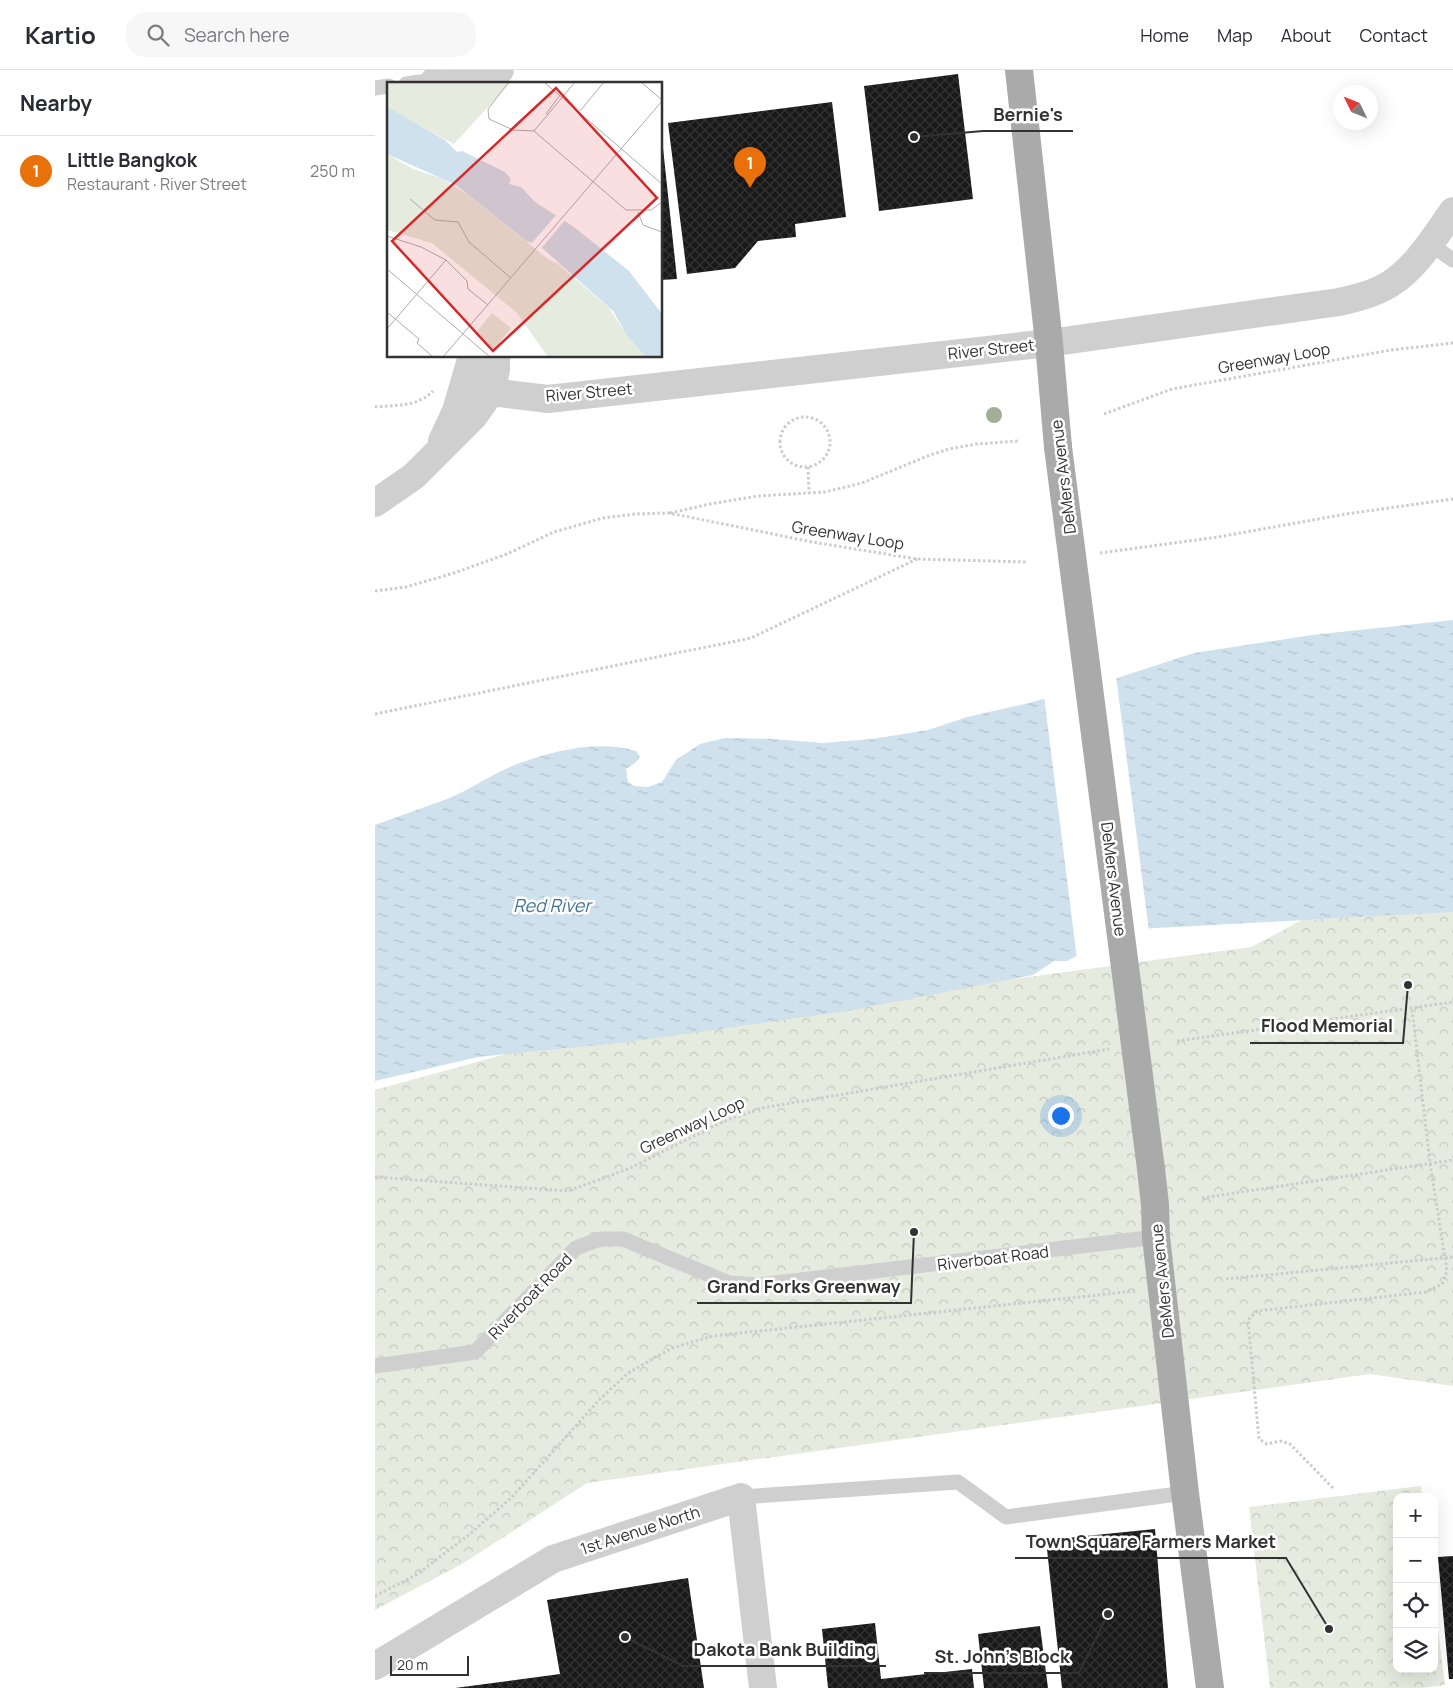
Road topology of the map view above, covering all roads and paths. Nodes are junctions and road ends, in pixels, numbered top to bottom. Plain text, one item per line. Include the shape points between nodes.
1 (501, 70) edge
2 (1019, 70) edge
3 (449, 79) edge
4 (423, 82) edge
5 (1453, 211) edge
6 (1430, 244) junction
7 (1453, 260) edge
8 (1049, 343) junction
9 (1453, 344) edge
10 (471, 358) edge
11 (496, 358) edge
12 (434, 390) dead end
13 (491, 392) junction
14 (375, 407) edge
15 (1103, 414) dead end
16 (1018, 441) dead end
17 (437, 454) junction
18 (808, 467) junction
19 (809, 493) junction
20 (1453, 499) edge
21 (375, 503) edge
22 (669, 513) junction
23 (1100, 553) dead end
24 (917, 559) junction
25 (1026, 562) dead end
26 (375, 591) edge
27 (375, 714) edge
28 (1453, 1002) edge
29 (1412, 1009) junction
30 (1177, 1042) dead end
31 (1110, 1048) dead end
32 (1453, 1160) edge
33 (1430, 1163) junction
34 (375, 1177) edge
35 (1202, 1198) dead end
36 (1156, 1238) junction
37 (1453, 1257) edge
38 (1445, 1259) junction
39 (1226, 1279) dead end
40 (1162, 1287) junction
41 (375, 1366) edge
42 (1333, 1488) dead end
43 (1185, 1493) junction
44 (741, 1497) junction
45 (375, 1596) edge
46 (375, 1666) edge
47 (763, 1688) edge
48 (1211, 1688) edge

1 - 3 street
2 - 8 main road, DeMers Avenue
3 - 4 lane
5 - 6 street, River Street
6 - 7 lane
6 - 8 street, River Street via 1390,284 1367,296
8 - 13 street, River Street via 548,399
8 - 36 main road, DeMers Avenue, bridge via 1058,447 1151,1169
9 - 15 path, Greenway Loop via 1391,350 1199,383 1172,389
10 - 17 street via 456,411
11 - 13 street
12 - 14 path via 414,403
13 - 17 street via 475,416
16 - 19 path, Greenway Loop via 949,449 862,483
17 - 21 street via 414,476
18 - 18 path via 789,461 781,448 783,432 800,418 823,424 830,440 826,456 820,463
18 - 19 path
19 - 22 path, Greenway Loop via 758,496
20 - 23 path
22 - 24 path, Greenway Loop
22 - 26 path, Greenway Loop via 603,518 554,532 507,554 454,573 406,587
24 - 25 path, Greenway Loop
24 - 27 path via 751,638
28 - 29 path
29 - 30 path
29 - 33 path
31 - 34 path, Greenway Loop via 762,1108 722,1122 628,1169 568,1191
32 - 33 path
33 - 35 path
33 - 38 path
36 - 40 main road, DeMers Avenue
36 - 41 lane, Riverboat Road via 759,1285 729,1283 623,1239 600,1239 576,1248 475,1352
37 - 38 path
38 - 39 path
38 - 42 path via 1447,1271 1442,1284 1425,1292 1257,1311 1248,1320 1259,1439 1267,1444 1280,1441 1290,1444
40 - 43 main road, DeMers Avenue
40 - 45 path via 713,1336 672,1348 628,1372 512,1498 470,1534 415,1574
43 - 44 lane via 1005,1517 958,1482
43 - 48 main road, DeMers Avenue
44 - 46 street, 1st Avenue North via 553,1559
44 - 47 street

